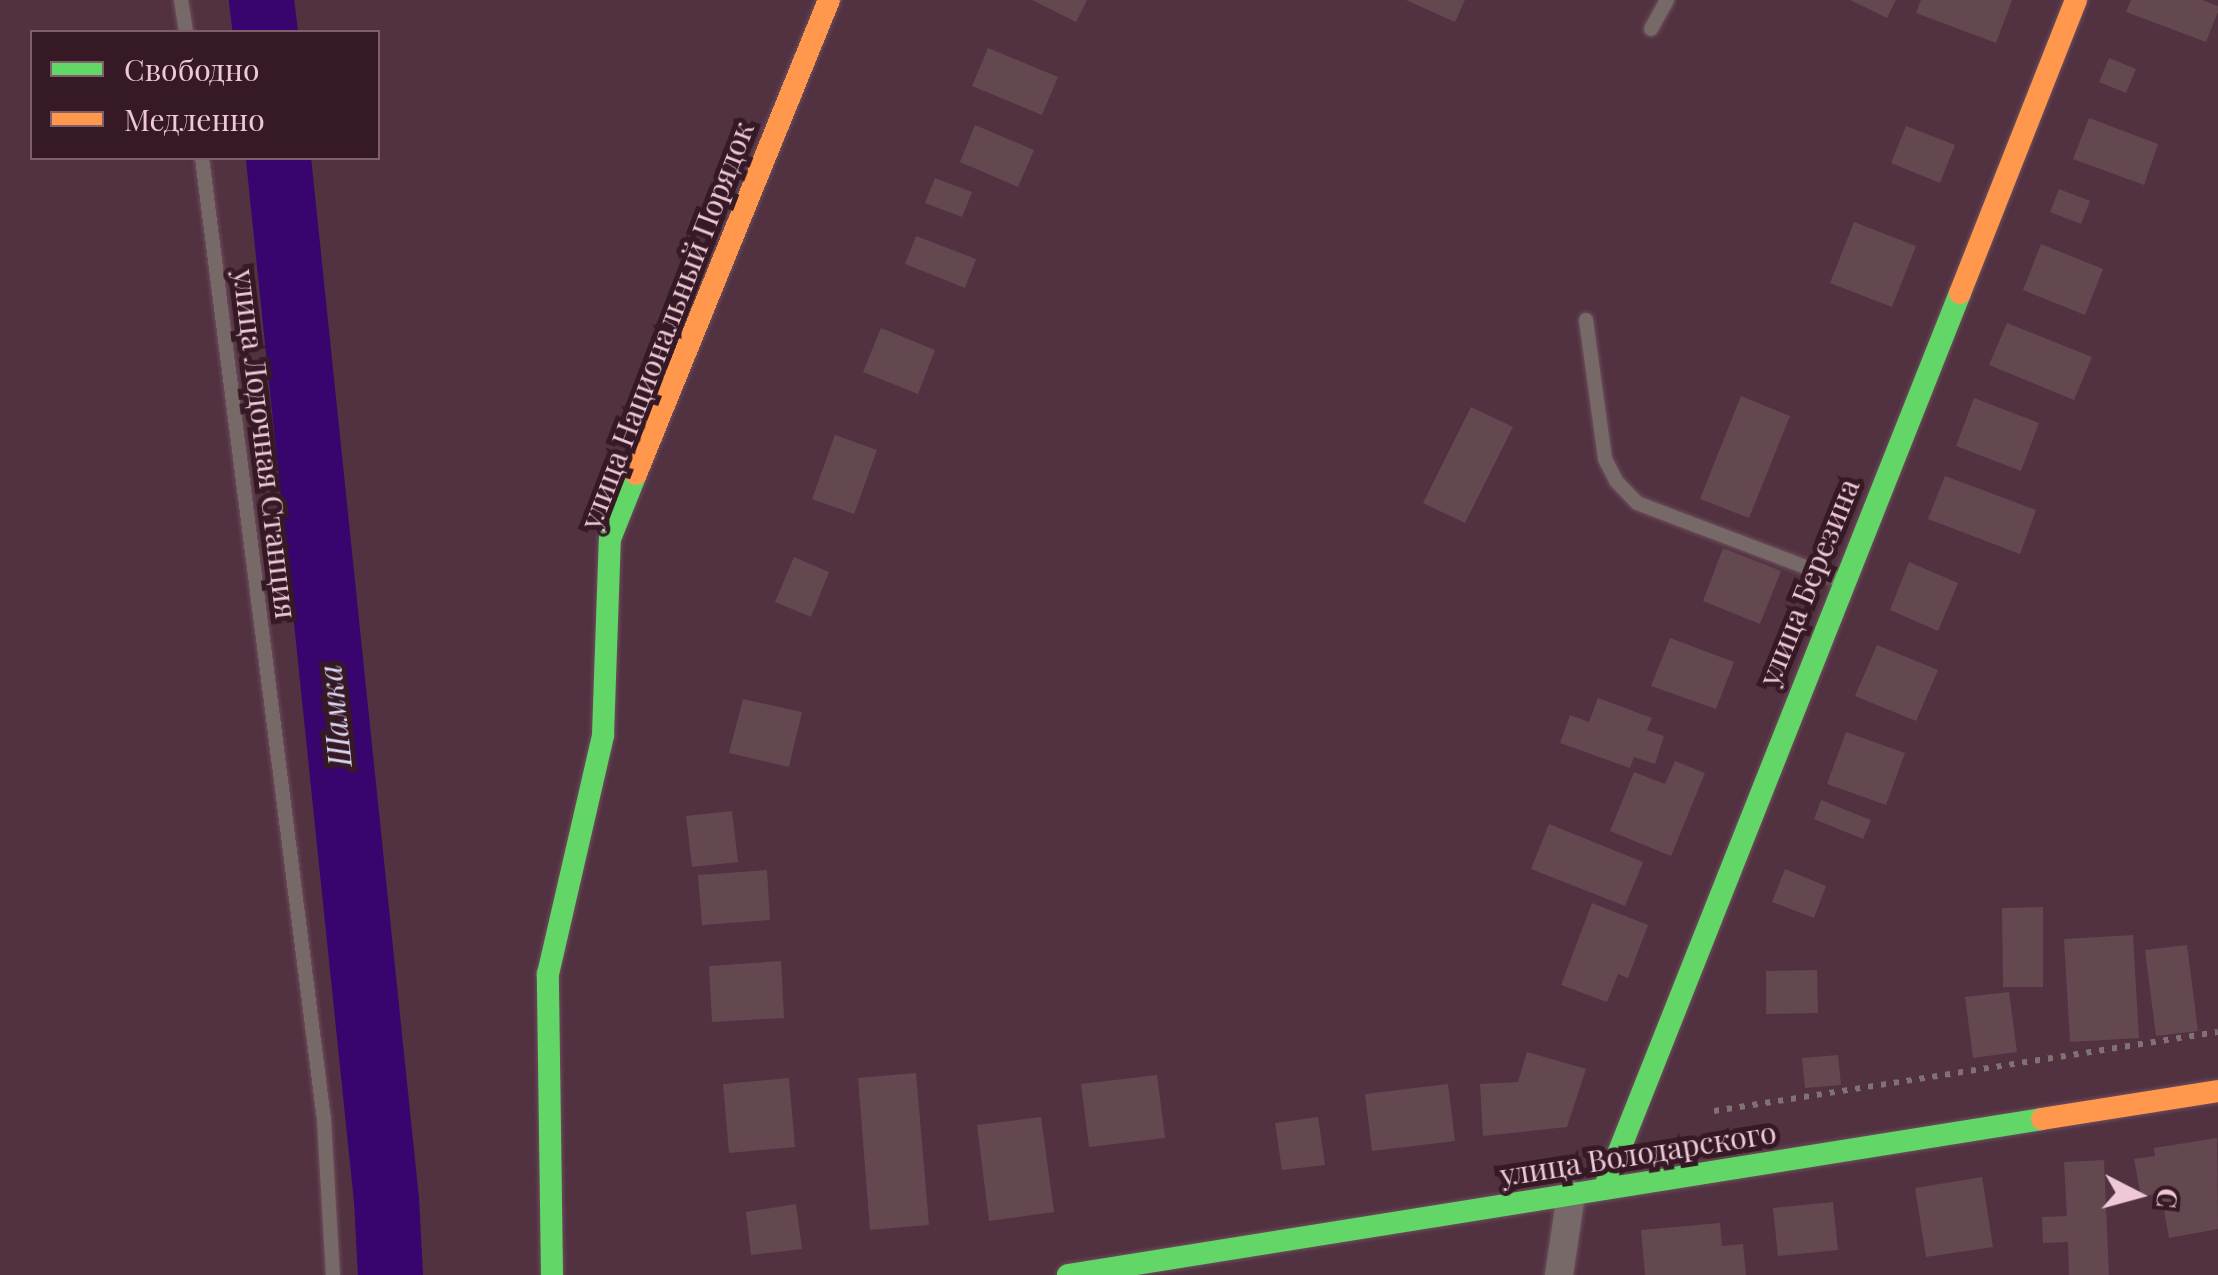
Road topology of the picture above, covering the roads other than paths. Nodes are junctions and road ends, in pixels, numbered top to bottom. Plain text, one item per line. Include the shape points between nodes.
1 (182, 0) edge
2 (829, 0) edge
3 (1668, 0) edge
4 (2076, 0) edge
5 (1651, 29) dead end
6 (186, 30) edge
7 (202, 160) edge
8 (1586, 320) dead end
9 (1843, 581) junction
10 (2218, 1091) edge
11 (1604, 1189) junction
12 (1572, 1195) junction
13 (334, 1275) edge
14 (552, 1275) edge
15 (1068, 1275) edge
16 (1559, 1275) edge

1 - 6 lane
2 - 14 street, улица Национальный Порядок via 610,539 604,735 548,974
3 - 5 lane
4 - 9 street, улица Березина
7 - 13 lane, улица Лодочная Станция via 324,1120
8 - 9 lane via 1606,459 1616,482 1638,503
9 - 11 street, улица Березина
10 - 11 street, улица Володарского
11 - 12 street, улица Володарского
12 - 15 street, улица Володарского
12 - 16 street

